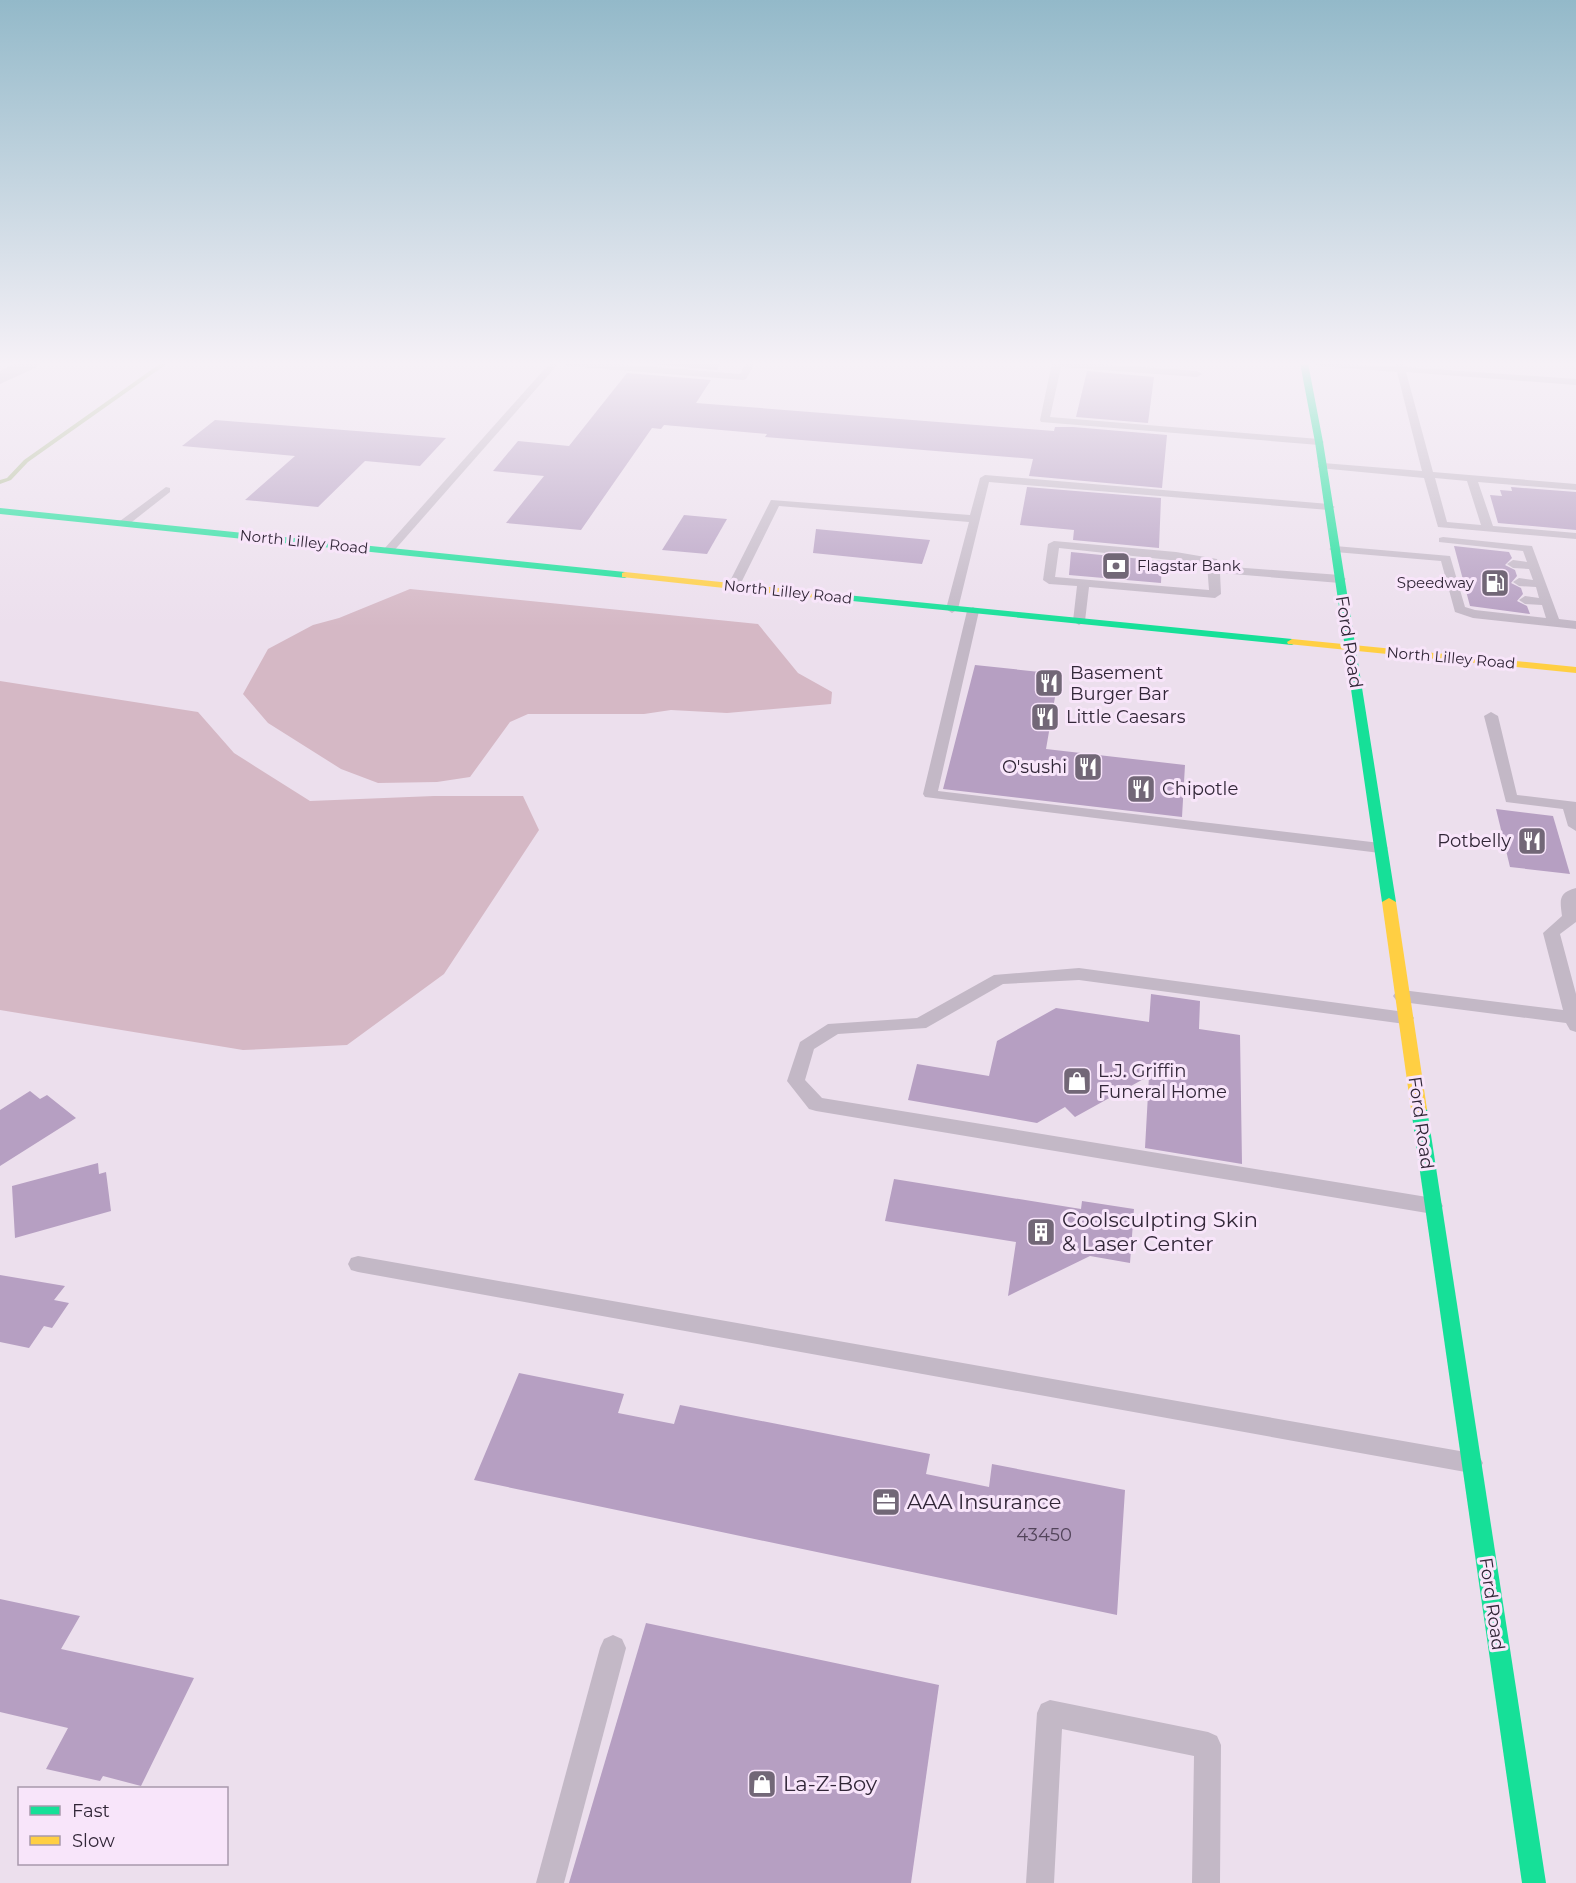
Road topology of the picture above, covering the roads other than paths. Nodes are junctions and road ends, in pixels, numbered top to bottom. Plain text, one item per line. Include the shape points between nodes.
1 (477, 451) edge
2 (1320, 451) edge
3 (1422, 451) edge
4 (1323, 466) junction
5 (1429, 475) junction
6 (1472, 478) junction
7 (1576, 487) edge
8 (166, 490) dead end
9 (1329, 507) junction
10 (0, 511) edge
11 (975, 519) junction
12 (124, 523) junction
13 (1442, 525) junction
14 (1488, 529) junction
15 (1576, 536) edge
16 (1443, 540) junction
17 (1335, 549) junction
18 (388, 551) junction
19 (1451, 558) junction
20 (1513, 564) dead end
21 (1534, 566) junction
22 (1214, 569) junction
23 (1340, 579) junction
24 (1519, 582) dead end
25 (1083, 583) junction
26 (1541, 584) junction
27 (733, 587) junction
28 (1525, 600) dead end
29 (1547, 602) junction
30 (952, 609) junction
31 (973, 611) junction
32 (1079, 621) junction
33 (1554, 622) junction
34 (1576, 625) edge
35 (1351, 648) junction
36 (1576, 670) edge
37 (1491, 716) dead end
38 (1572, 806) edge
39 (1576, 826) edge
40 (1380, 848) junction
41 (1576, 893) edge
42 (1573, 918) edge
43 (1402, 996) junction
44 (1405, 1018) junction
45 (1575, 1021) edge
46 (1433, 1206) junction
47 (358, 1264) dead end
48 (1472, 1463) junction
49 (613, 1648) dead end
50 (550, 1883) edge
51 (1040, 1883) edge
52 (1206, 1883) edge
53 (1534, 1883) edge

1 - 18 lane
2 - 4 main road, Ford Road
3 - 5 lane
4 - 5 lane
4 - 9 main road, Ford Road
5 - 6 lane
5 - 13 lane
6 - 7 lane
6 - 14 lane
8 - 12 lane
9 - 11 lane via 985,478
9 - 17 main road, Ford Road
10 - 12 main road, North Lilley Road
11 - 27 lane via 775,502
11 - 30 lane
12 - 18 main road, North Lilley Road
13 - 14 lane
13 - 16 lane
14 - 15 lane
16 - 19 lane
16 - 21 lane via 1528,548
17 - 19 lane
17 - 23 main road, Ford Road
18 - 27 main road, North Lilley Road
19 - 33 lane via 1461,594 1458,609
20 - 21 lane
21 - 26 lane
22 - 23 lane
22 - 25 lane via 1215,594
22 - 25 lane via 1213,561 1176,555 1054,544 1049,580
23 - 35 main road, Ford Road
24 - 26 lane
25 - 32 lane
26 - 29 lane
27 - 30 main road, North Lilley Road
28 - 29 lane
29 - 33 lane
30 - 31 main road, North Lilley Road
31 - 32 main road, North Lilley Road
31 - 40 lane via 930,794
32 - 35 main road, North Lilley Road
33 - 34 lane
35 - 36 main road, North Lilley Road
35 - 40 main road, Ford Road
37 - 38 lane via 1511,799
38 - 39 lane
40 - 43 main road, Ford Road
41 - 42 lane via 1568,897
42 - 45 lane via 1551,933
43 - 44 main road, Ford Road
43 - 45 lane
44 - 46 main road, Ford Road
44 - 46 lane via 1079,974 1000,979 920,1024 834,1028 806,1046 796,1082 816,1104
46 - 48 main road, Ford Road
47 - 48 lane
48 - 53 main road, Ford Road
49 - 50 lane
51 - 52 lane via 1050,1713 1208,1745

